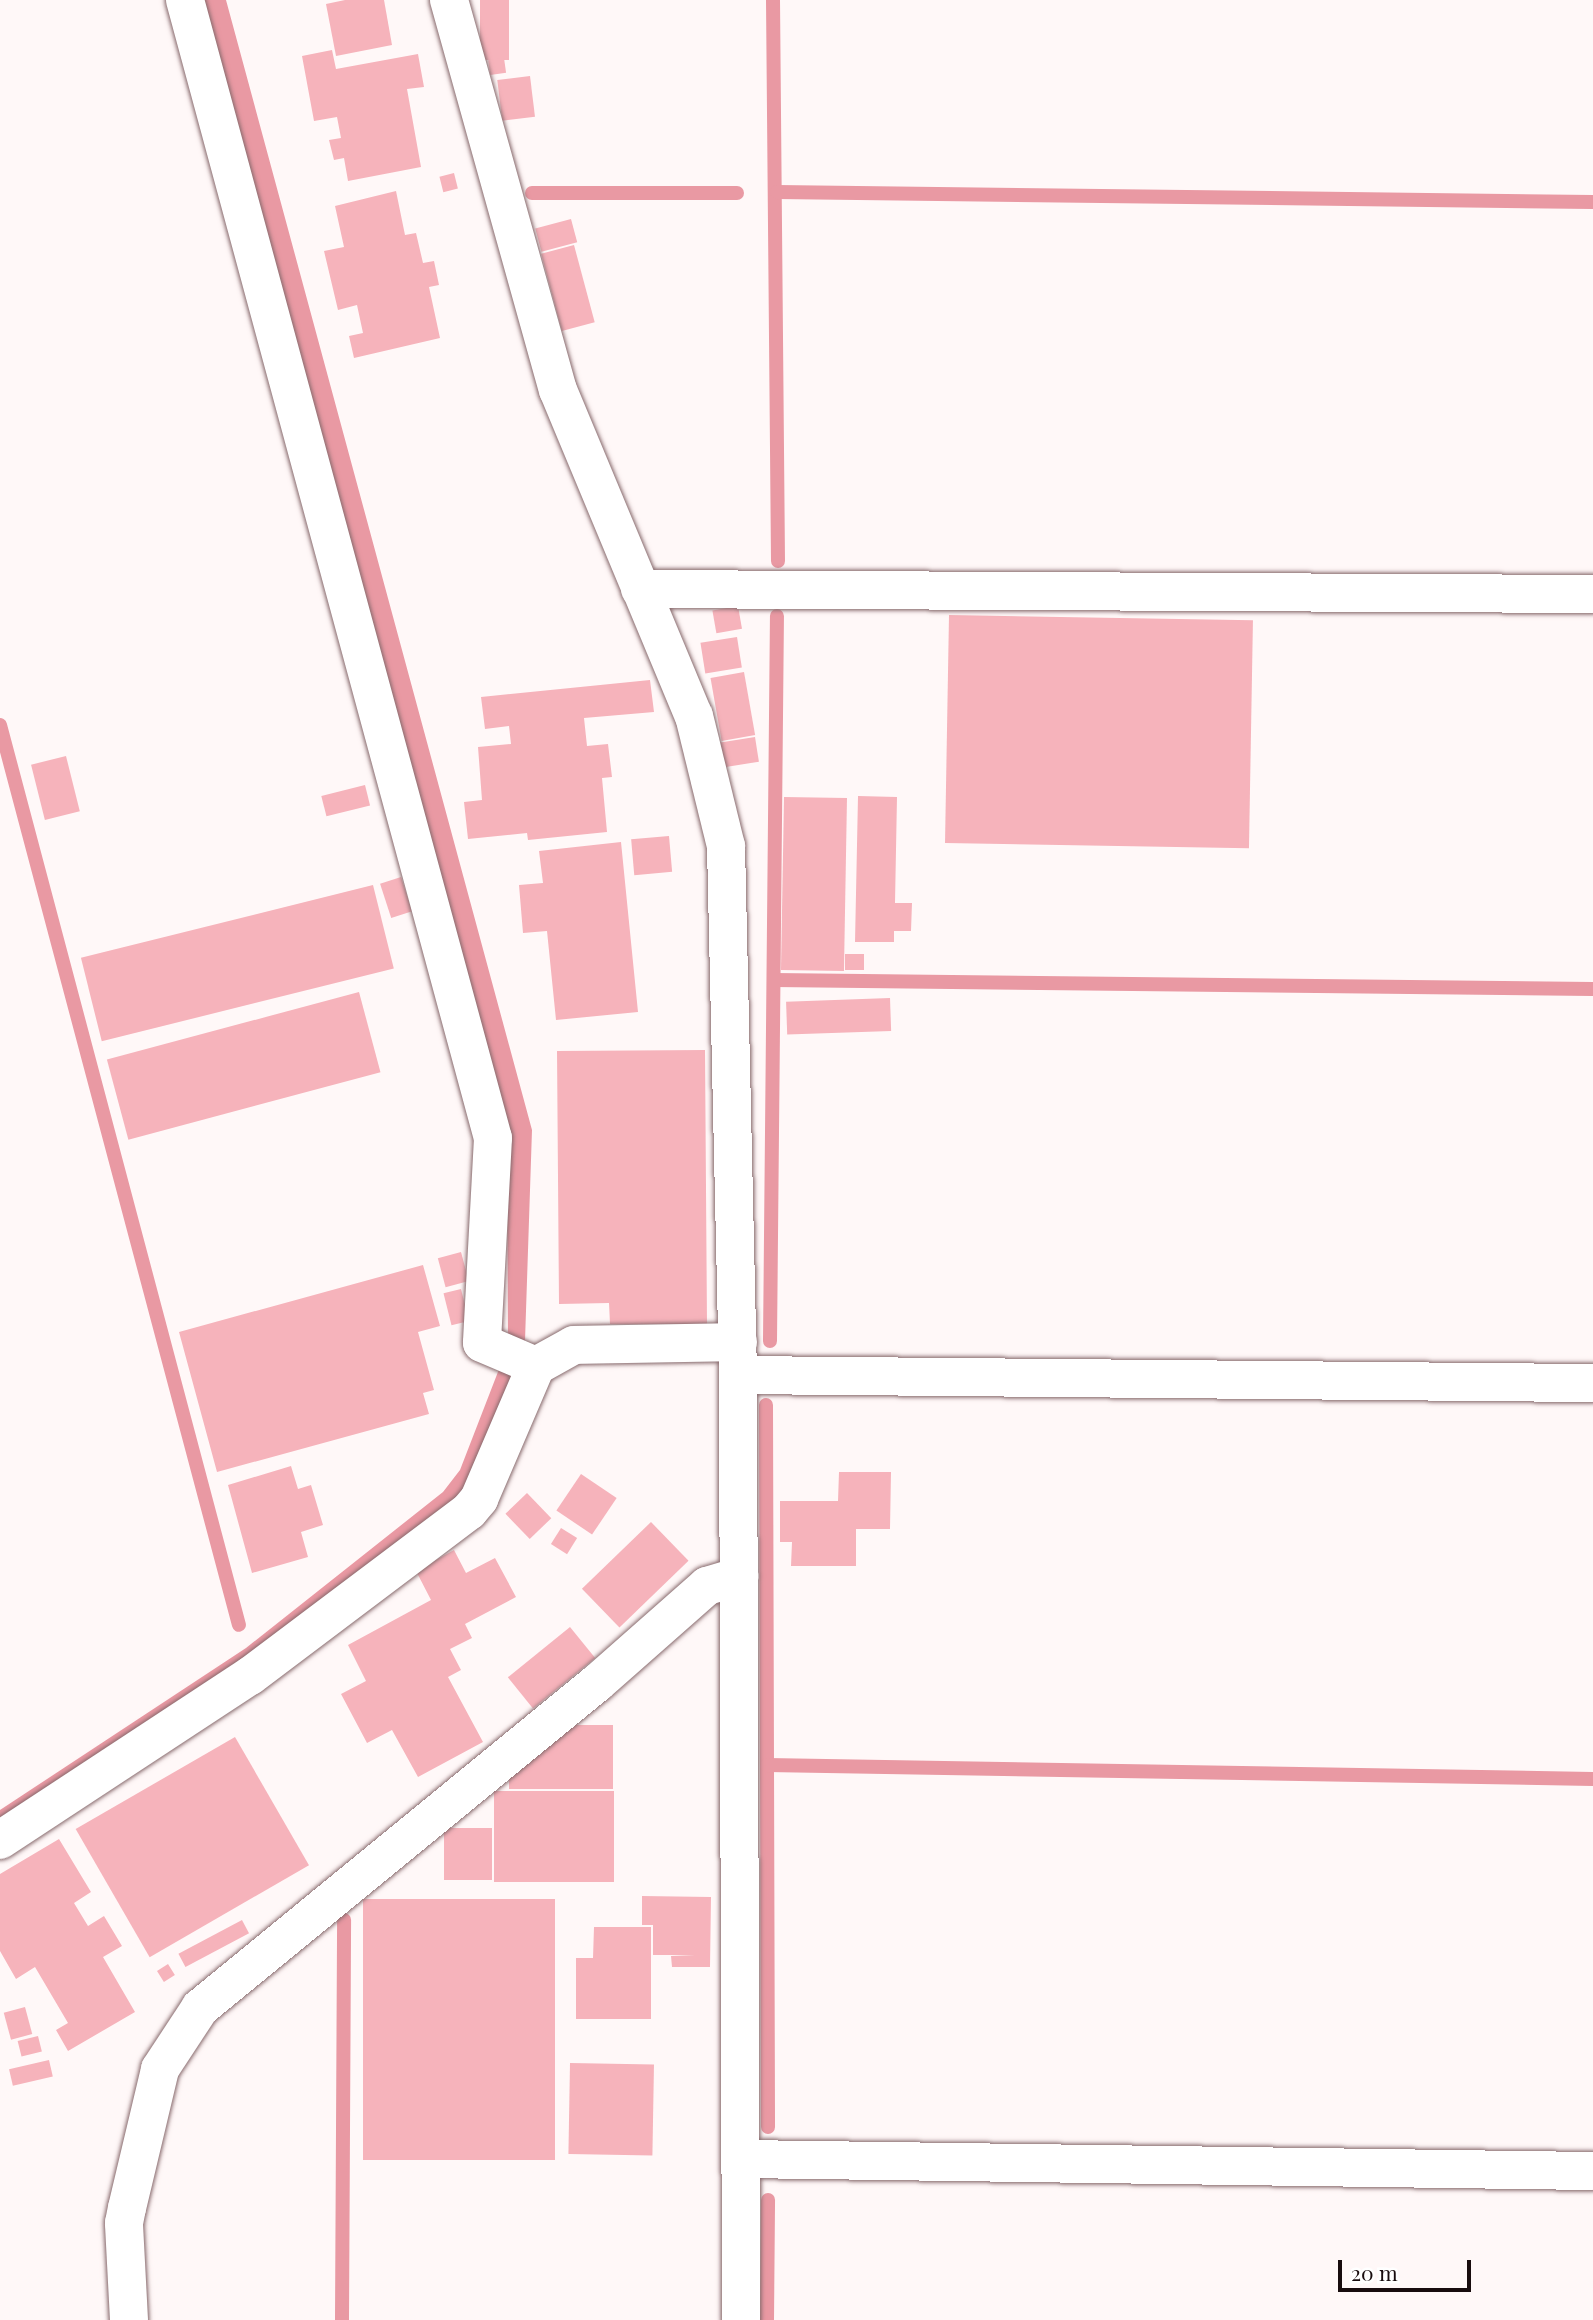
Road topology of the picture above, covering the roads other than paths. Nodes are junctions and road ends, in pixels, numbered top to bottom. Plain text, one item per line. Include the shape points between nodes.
1 (184, 0) edge
2 (449, 0) edge
3 (640, 589) junction
4 (1593, 594) edge
5 (738, 1359) junction
6 (531, 1364) junction
7 (1593, 1383) edge
8 (739, 1576) junction
9 (0, 1840) edge
10 (742, 2159) junction
11 (1593, 2171) edge
12 (129, 2320) edge
13 (741, 2320) edge

1 - 6 street via 493,1138 482,1343
2 - 3 street via 558,390
3 - 4 street
3 - 5 street via 694,716 726,846
5 - 6 street via 574,1345
5 - 7 street
5 - 8 street
6 - 9 street via 479,1499 469,1511 250,1676
8 - 10 street
8 - 12 street via 707,1586 597,1684 200,2008 160,2069 127,2208
10 - 11 street
10 - 13 street

